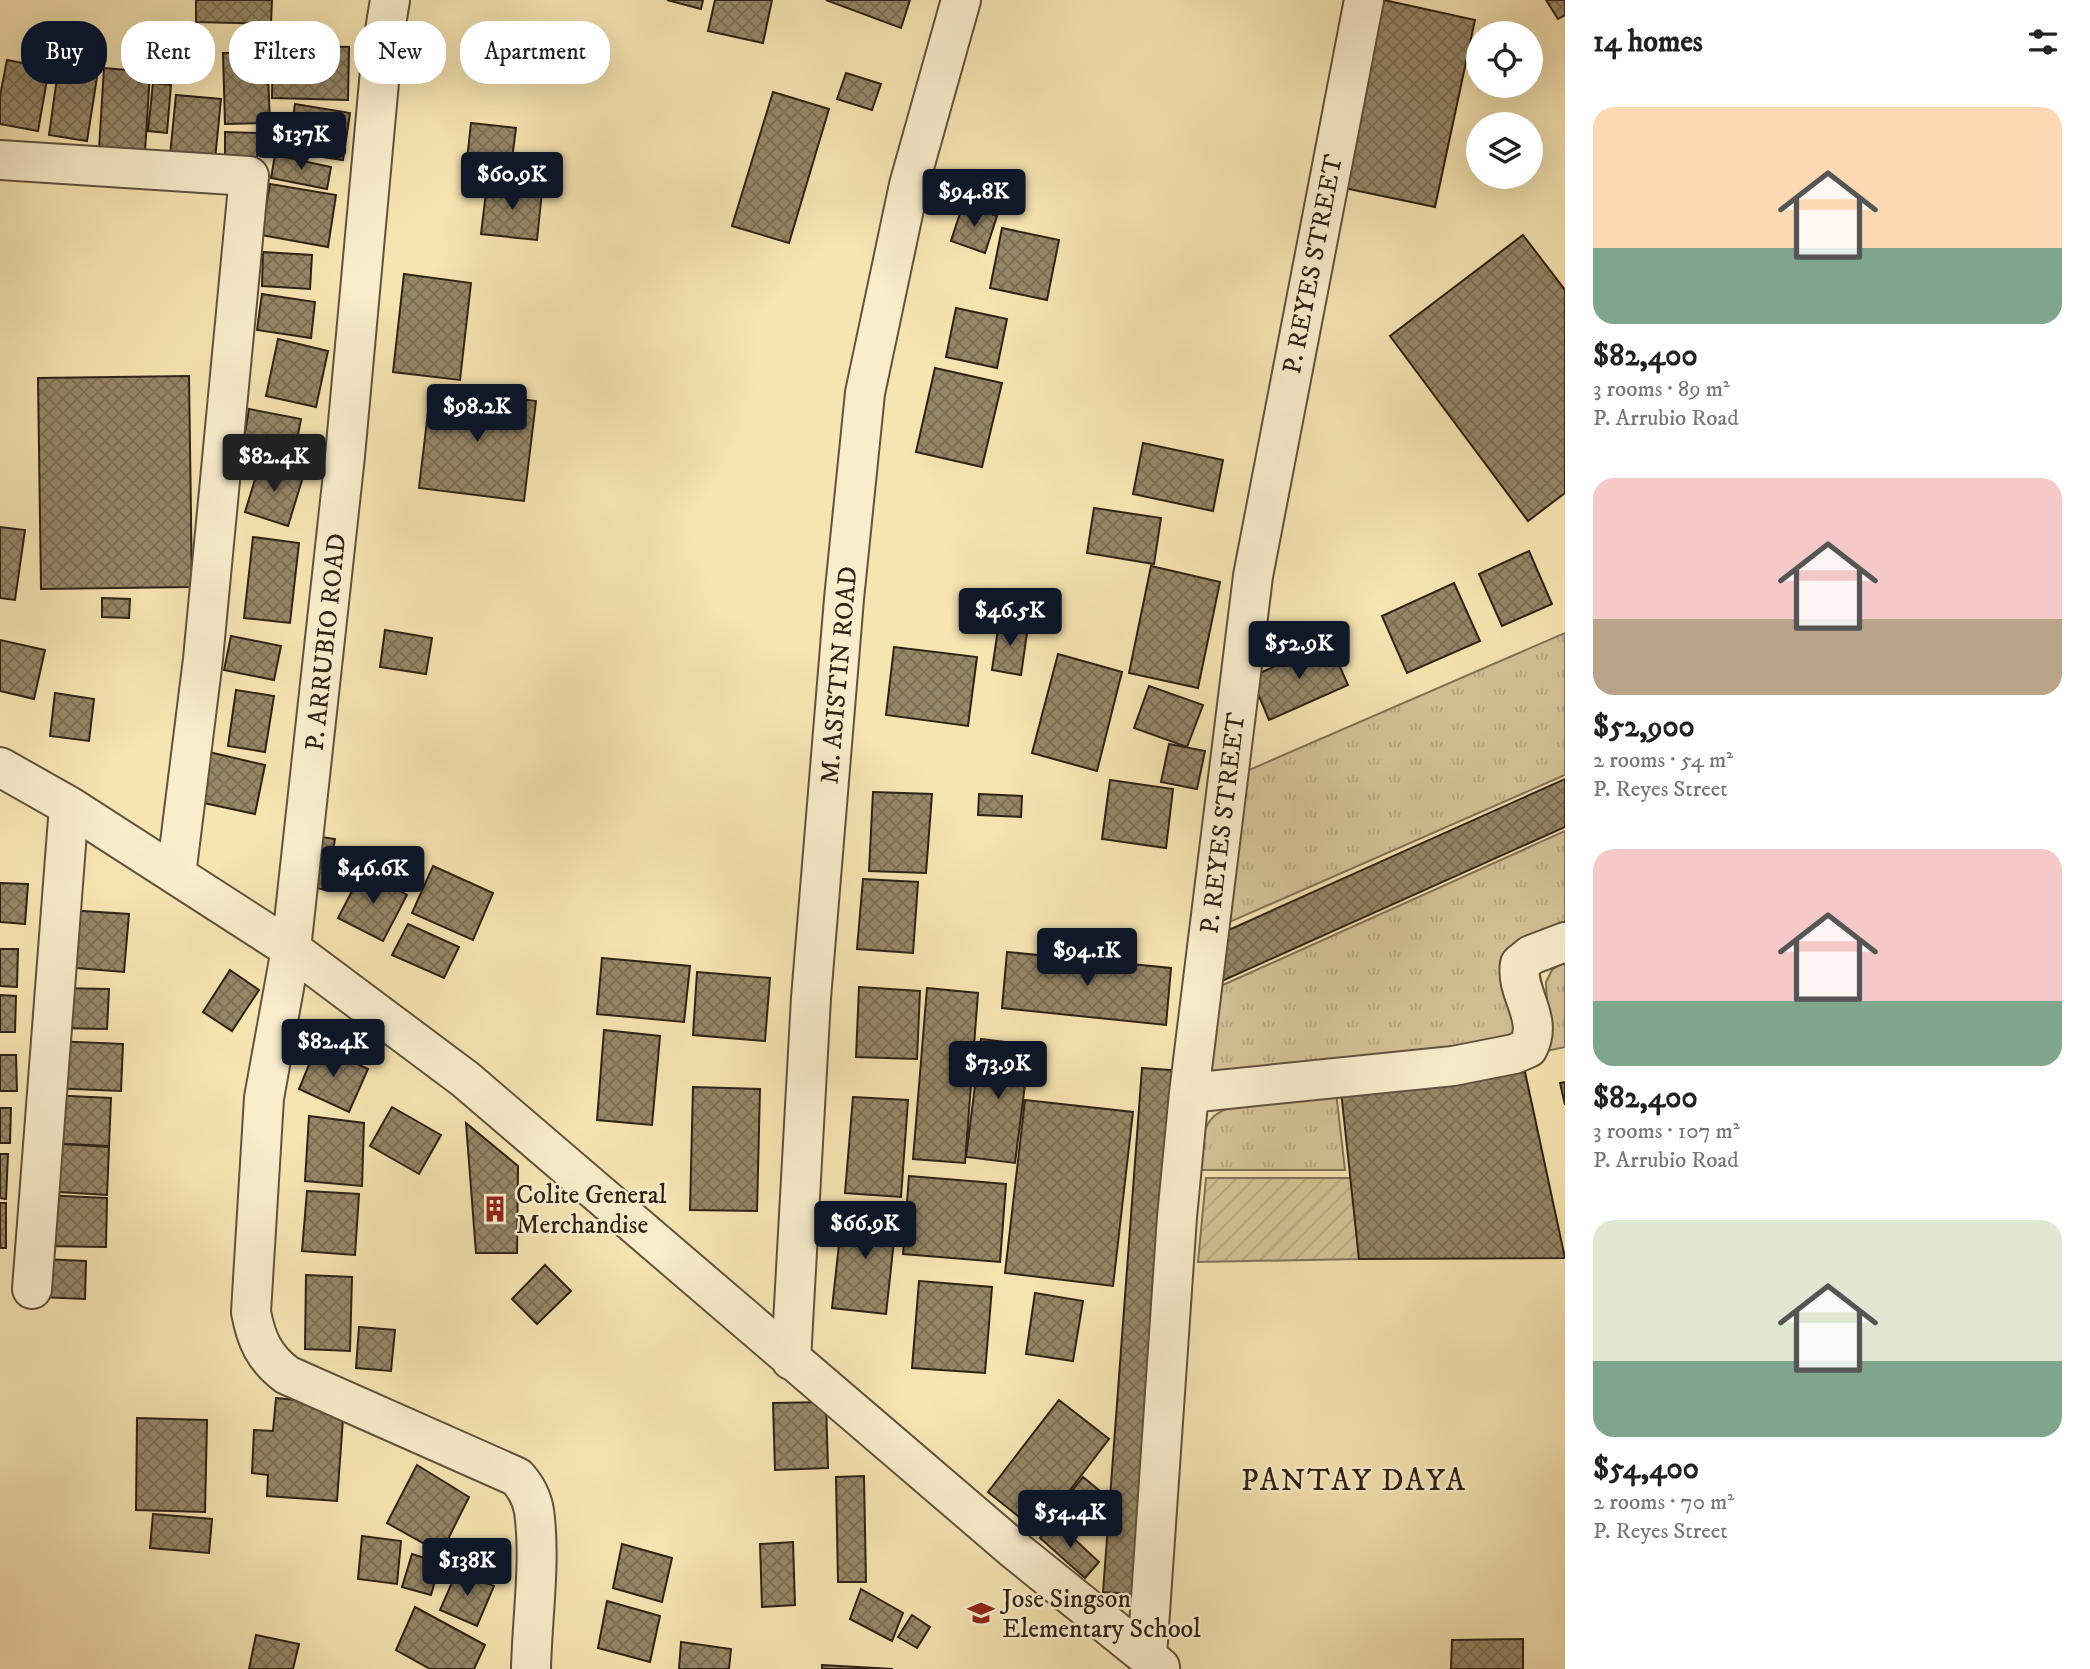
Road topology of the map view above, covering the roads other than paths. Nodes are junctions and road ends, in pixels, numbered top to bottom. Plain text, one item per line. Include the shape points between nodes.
1 (390, 0) edge
2 (961, 0) edge
3 (1364, 0) edge
4 (0, 160) edge
5 (0, 767) edge
6 (69, 806) junction
7 (176, 875) junction
8 (1565, 942) edge
9 (291, 949) junction
10 (1189, 1093) junction
11 (32, 1289) dead end
12 (791, 1360) junction
13 (1154, 1662) edge
14 (531, 1669) edge

1 - 9 street, P. ARRUBIO ROAD
2 - 12 street, M. ASISTIN ROAD via 909,185 865,393 811,998
3 - 10 street, P. REYES STREET via 1253,576
4 - 7 street via 249,176 203,659
5 - 6 street
6 - 7 street
6 - 11 street
7 - 9 street
8 - 10 street via 1520,964 1534,1025 1528,1048 1514,1054 1429,1069
9 - 12 street via 465,1079
9 - 14 street, P. ARRUBIO ROAD via 260,1138 251,1312 255,1334 274,1365 287,1374 517,1478 525,1486 534,1510 535,1536
10 - 13 street, P. REYES STREET via 1174,1259
12 - 13 street

